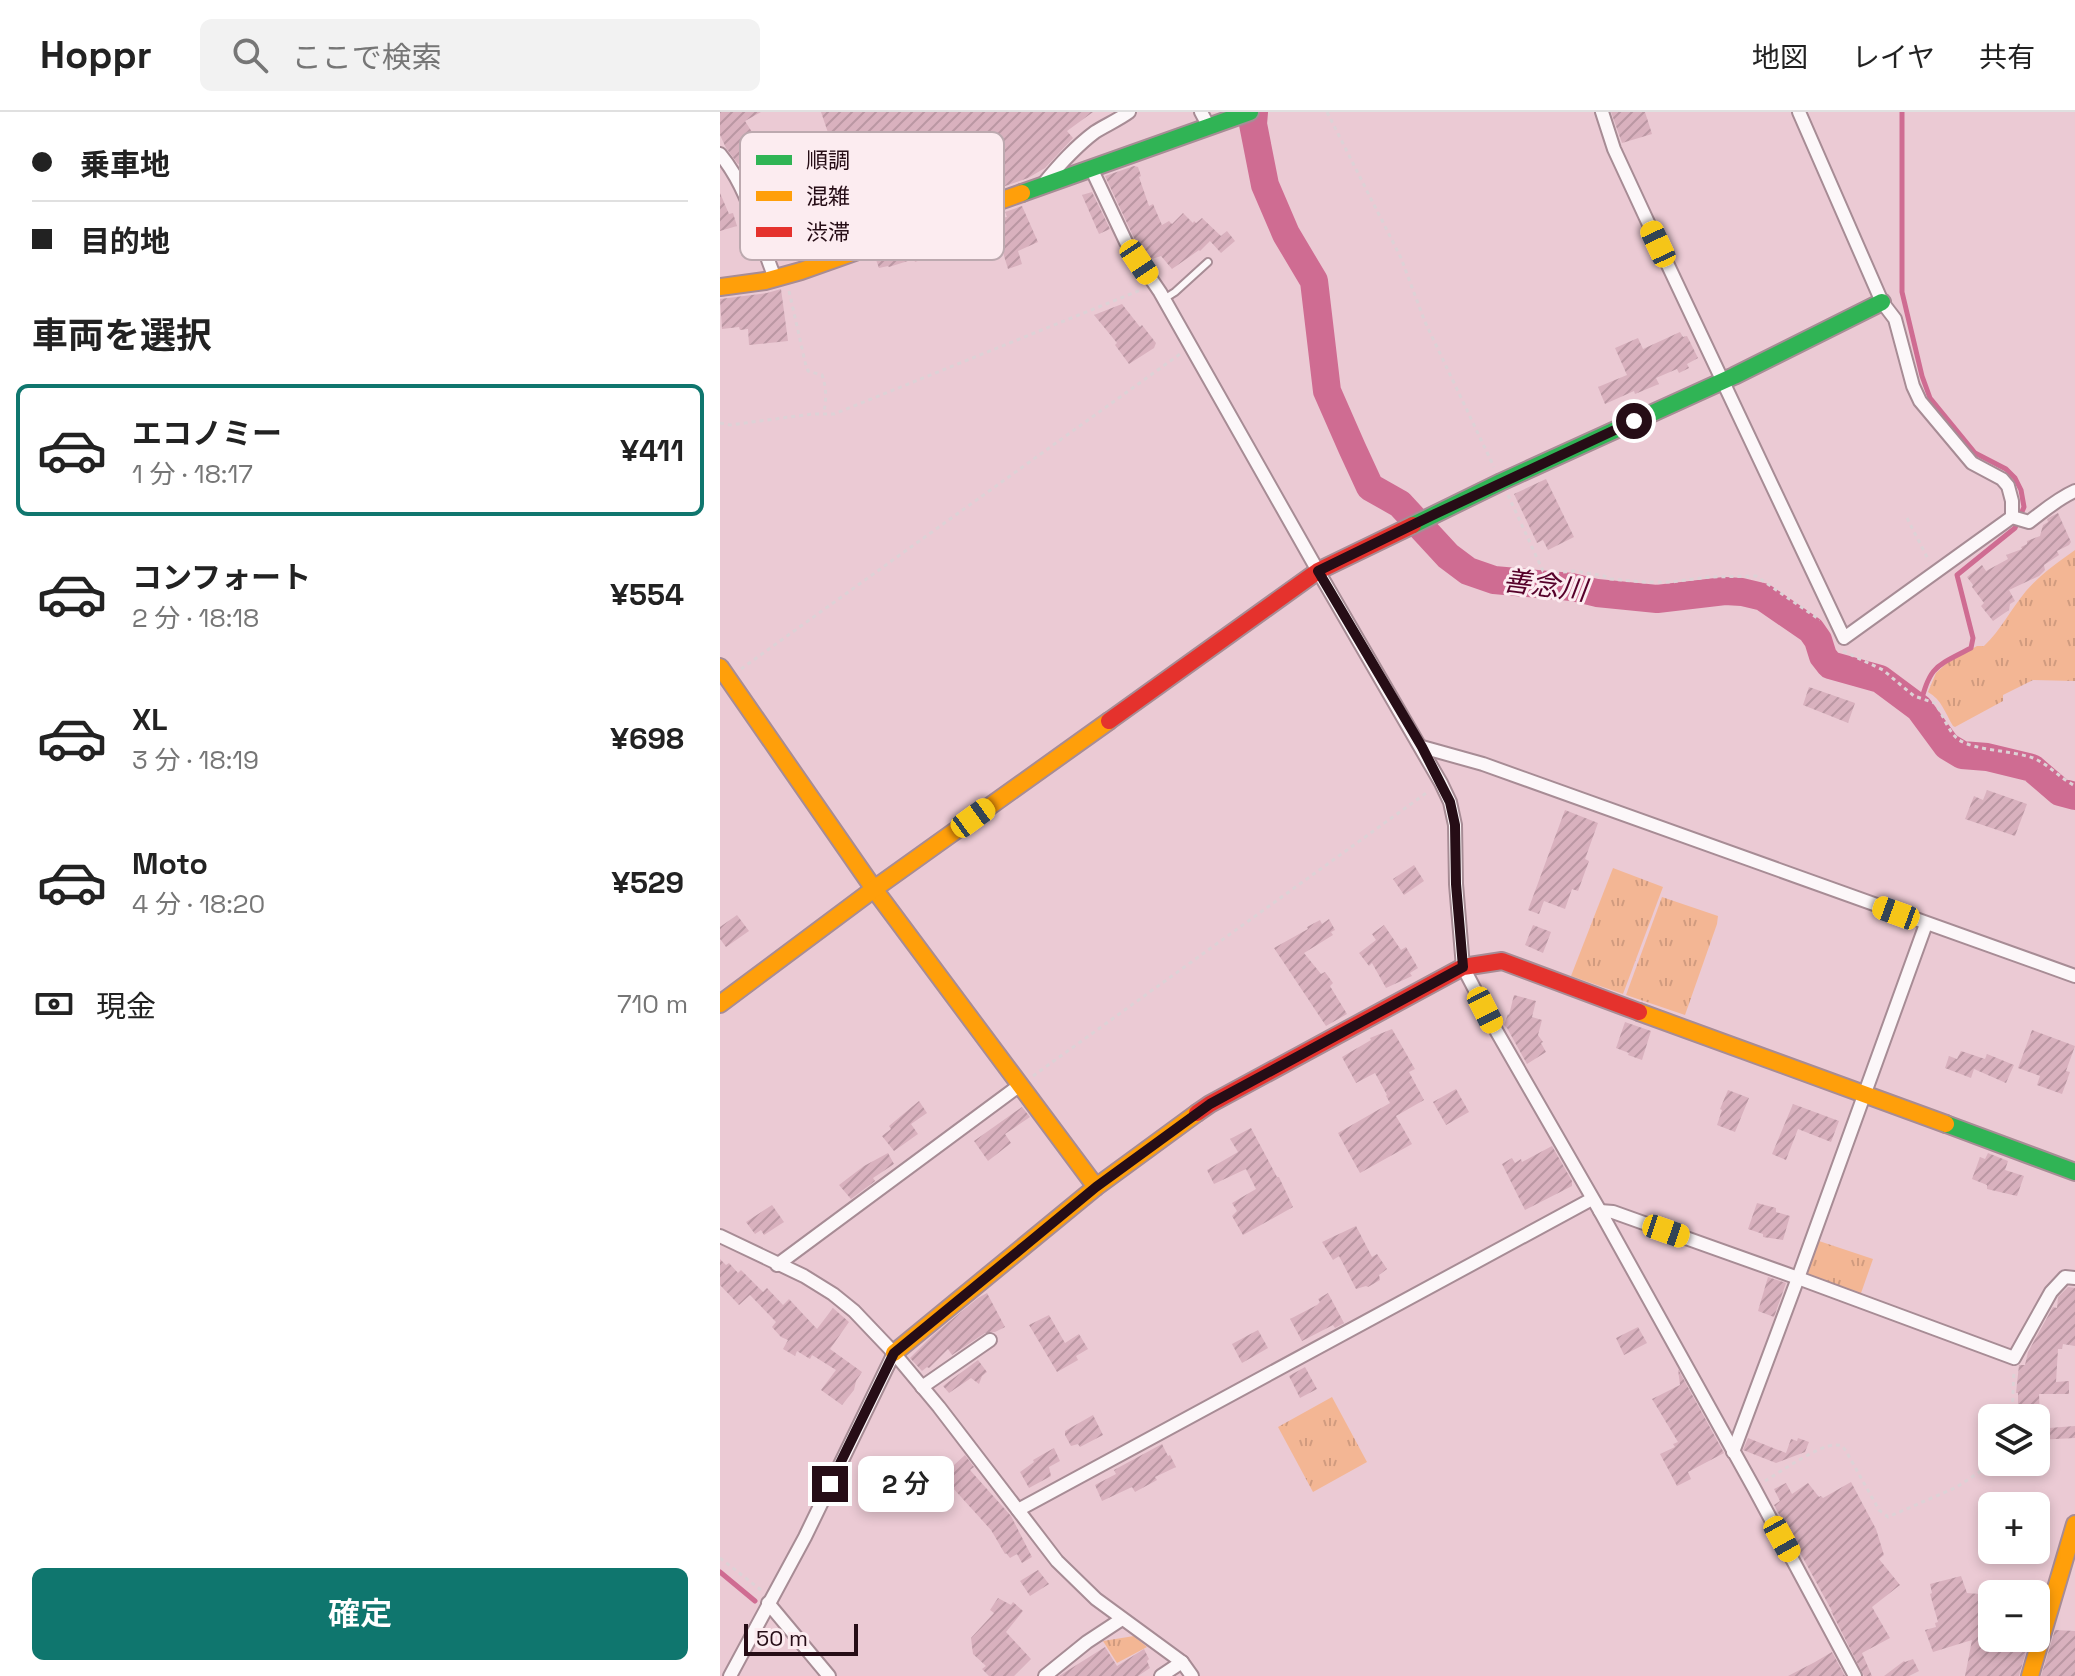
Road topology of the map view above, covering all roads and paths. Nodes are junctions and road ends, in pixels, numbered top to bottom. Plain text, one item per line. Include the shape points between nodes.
1 (1129, 112) edge
2 (1327, 112) edge
3 (1602, 112) edge
4 (1799, 112) edge
5 (1246, 113) edge
6 (1205, 119) edge
7 (720, 154) edge
8 (1091, 168) junction
9 (740, 185) edge
10 (1042, 186) junction
11 (1004, 199) edge
12 (773, 260) edge
13 (829, 260) edge
14 (1208, 262) dead end
15 (780, 277) junction
16 (1152, 282) junction
17 (720, 287) edge
18 (1164, 299) junction
19 (1882, 302) junction
20 (1190, 347) junction
21 (1723, 380) junction
22 (824, 413) junction
23 (720, 423) edge
24 (1501, 482) junction
25 (2075, 491) edge
26 (2012, 517) junction
27 (1907, 518) dead end
28 (1318, 571) junction
29 (1935, 573) junction
30 (1844, 638) junction
31 (725, 677) edge
32 (1422, 747) junction
33 (1441, 783) junction
34 (2075, 786) edge
35 (874, 889) junction
36 (1926, 924) junction
37 (1463, 967) junction
38 (2075, 976) edge
39 (720, 1004) edge
40 (1020, 1085) junction
41 (1863, 1095) junction
42 (2075, 1172) edge
43 (1096, 1187) junction
44 (1592, 1199) junction
45 (1600, 1211) junction
46 (720, 1236) edge
47 (777, 1265) junction
48 (1798, 1278) junction
49 (2075, 1278) edge
50 (990, 1340) dead end
51 (894, 1353) junction
52 (2014, 1358) junction
53 (922, 1387) junction
54 (2012, 1404) edge
55 (1733, 1452) junction
56 (1978, 1473) edge
57 (1754, 1488) junction
58 (1018, 1510) junction
59 (2075, 1524) edge
60 (720, 1558) edge
61 (769, 1600) junction
62 (1122, 1619) junction
63 (1182, 1662) junction
64 (730, 1676) edge
65 (829, 1676) edge
66 (1045, 1676) edge
67 (1161, 1676) edge
68 (1192, 1676) edge
69 (1855, 1676) edge
70 (2030, 1676) edge

1 - 10 street via 1067,155
2 - 24 path via 1401,258 1425,322
3 - 21 street via 1614,149
4 - 19 street
5 - 6 street
6 - 8 street
7 - 9 street
8 - 10 street
8 - 16 street via 1126,242
10 - 11 street
12 - 15 street
13 - 15 street
14 - 18 lane
15 - 17 street
15 - 22 path via 808,371 822,375 825,382
16 - 18 street
16 - 22 path via 975,358 834,414
18 - 20 street
19 - 21 street
19 - 26 street via 1895,319 1920,401 1972,463 2008,486
20 - 28 street
20 - 31 path
21 - 24 street
21 - 30 street
22 - 23 path
24 - 28 street
24 - 30 path via 1543,571 1644,582 1756,576
25 - 26 street via 2029,522
26 - 29 street
27 - 29 path
28 - 32 street
28 - 35 street
29 - 30 street
30 - 34 path via 1838,644 1843,650 1883,670 1914,696 1935,703 1957,739 2032,758
31 - 35 street
32 - 33 street
32 - 36 street via 1483,764
33 - 37 street via 1455,825
33 - 40 path
35 - 39 street
35 - 40 street
36 - 38 street
36 - 41 street
37 - 41 street via 1502,961
37 - 43 street via 1210,1104
37 - 44 street
40 - 43 street
40 - 47 street
41 - 42 street
41 - 48 street
43 - 51 street
44 - 45 street
44 - 58 street
45 - 48 street
45 - 55 street
46 - 47 street
47 - 51 street via 833,1294
48 - 52 street
48 - 55 street
49 - 52 street via 2065,1277 2051,1292
50 - 53 street
51 - 53 street
51 - 61 street
52 - 54 path
53 - 58 street
55 - 57 street
56 - 57 path via 1888,1517 1837,1444
57 - 69 street
58 - 62 street via 1064,1569
59 - 70 street
60 - 61 path
61 - 64 street
61 - 65 street
62 - 63 street
62 - 66 street
63 - 67 street
63 - 68 street

